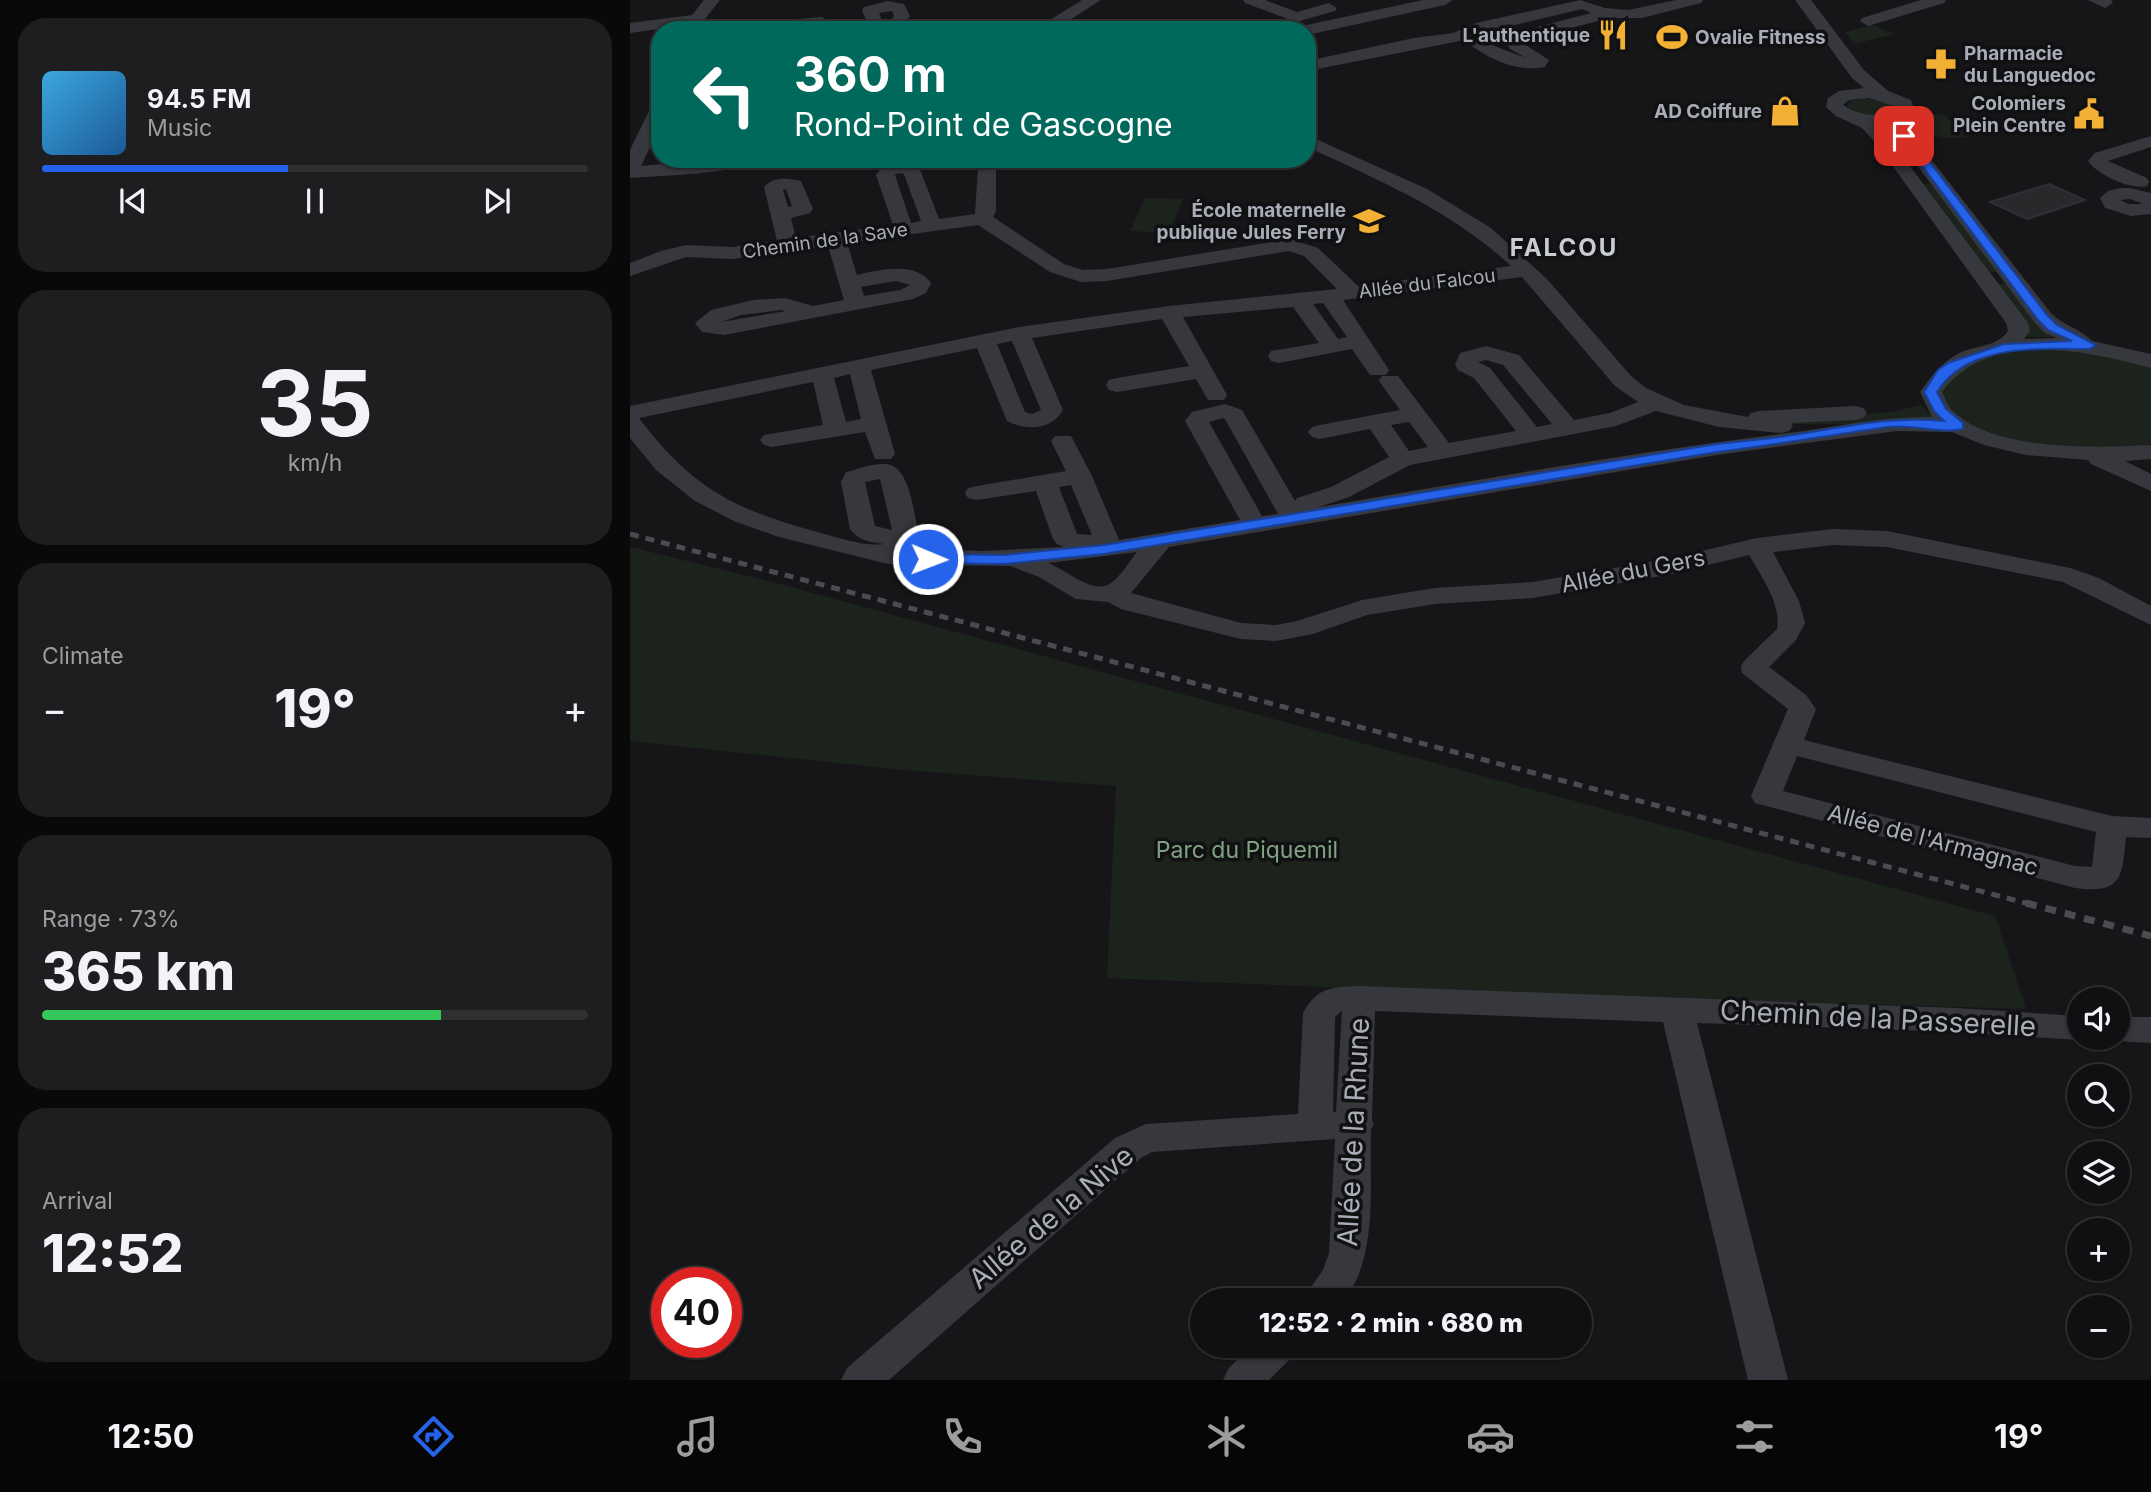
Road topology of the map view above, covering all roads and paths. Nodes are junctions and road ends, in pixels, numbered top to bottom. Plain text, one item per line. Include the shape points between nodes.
1 (712, 0) edge
2 (1093, 0) edge
3 (1251, 0) edge
4 (1298, 0) edge
5 (1445, 0) edge
6 (1695, 0) edge
7 (1803, 0) edge
8 (1938, 0) edge
9 (1578, 2) edge
10 (1345, 3) dead end
11 (1324, 9) junction
12 (1607, 14) junction
13 (699, 21) edge
14 (1058, 21) edge
15 (1868, 21) dead end
16 (651, 27) edge
17 (630, 28) edge
18 (1316, 28) edge
19 (1468, 34) junction
20 (1316, 64) edge
21 (1881, 94) junction
22 (1857, 118) junction
23 (1895, 118) junction
24 (651, 126) edge
25 (2151, 141) edge
26 (1316, 144) edge
27 (698, 168) edge
28 (988, 168) edge
29 (630, 171) edge
30 (2143, 197) edge
31 (781, 215) dead end
32 (982, 219) junction
33 (932, 226) junction
34 (904, 230) junction
35 (2151, 230) edge
36 (836, 239) junction
37 (788, 246) junction
38 (630, 270) edge
39 (1525, 270) junction
40 (849, 283) junction
41 (1354, 293) junction
42 (1329, 296) junction
43 (1299, 300) junction
44 (856, 304) junction
45 (1169, 312) junction
46 (1019, 333) junction
47 (715, 335) dead end
48 (984, 339) junction
49 (1358, 341) junction
50 (2090, 345) junction
51 (2008, 346) junction
52 (1333, 347) junction
53 (1279, 356) dead end
54 (2148, 358) edge
55 (859, 367) junction
56 (1202, 371) junction
57 (822, 373) junction
58 (1117, 385) dead end
59 (1931, 392) junction
60 (1216, 395) dead end
61 (1657, 402) junction
62 (630, 413) edge
63 (1415, 414) junction
64 (1710, 417) junction
65 (1376, 421) junction
66 (630, 422) edge
67 (874, 424) junction
68 (1958, 426) junction
69 (1861, 427) junction
70 (1568, 428) junction
71 (836, 430) junction
72 (1320, 432) dead end
73 (1531, 435) junction
74 (772, 440) dead end
75 (1063, 441) dead end
76 (1249, 441) junction
77 (1212, 447) junction
78 (1443, 451) junction
79 (2151, 452) edge
80 (883, 454) dead end
81 (2090, 456) junction
82 (1402, 459) junction
83 (1080, 476) junction
84 (1045, 482) junction
85 (2151, 484) edge
86 (977, 493) dead end
87 (1270, 515) junction
88 (1160, 541) junction
89 (1104, 544) junction
90 (1757, 546) junction
91 (1004, 559) junction
92 (1112, 594) junction
93 (2151, 617) edge
94 (1788, 745) junction
95 (2112, 826) junction
96 (2151, 828) edge
97 (1359, 998) junction
98 (1677, 1009) junction
99 (2067, 1027) edge
100 (2130, 1030) edge
101 (2151, 1030) edge
102 (1356, 1124) junction
103 (1315, 1126) junction
104 (1331, 1288) edge
105 (1265, 1358) edge
106 (861, 1380) edge
107 (1243, 1380) edge
108 (1768, 1380) edge

1 - 13 street
2 - 14 street
3 - 11 street via 1296,17
4 - 11 street
5 - 18 street
6 - 12 street via 1633,15
7 - 21 street via 1858,74
8 - 15 street
9 - 12 street
9 - 19 street via 1482,26
10 - 11 street
12 - 19 street via 1517,37 1516,46 1541,60 1539,64 1518,64
16 - 17 street
19 - 20 street
21 - 22 street via 1842,87 1835,107
21 - 23 street via 1905,104 1906,112
22 - 23 street
22 - 51 street via 1882,139 2017,323 2019,331
23 - 50 street via 2043,318 2053,328
24 - 29 street
25 - 30 street via 2097,161
26 - 39 street via 1443,205 1488,236
27 - 29 street
28 - 32 street
30 - 35 street
31 - 37 street
32 - 33 street, Chemin de la Save
32 - 41 street via 1057,268 1077,275 1107,275 1290,245 1309,250
33 - 34 street, Chemin de la Save
33 - 34 street via 912,171 897,168 885,174
34 - 36 street, Chemin de la Save
36 - 37 street, Chemin de la Save
36 - 40 street
37 - 38 street, Chemin de la Save via 732,253 686,251
39 - 41 street, Allée du Falcou
39 - 61 street via 1623,382
40 - 44 street
40 - 44 street via 906,276 920,281 923,296
41 - 42 street, Allée du Falcou
42 - 43 street, Allée du Falcou
42 - 49 street, Allée du Falcou
43 - 45 street, Allée du Falcou
43 - 52 street
44 - 47 street via 724,329
45 - 46 street, Allée du Falcou
45 - 56 street
46 - 48 street, Allée du Falcou
46 - 48 street via 1052,410 1040,419 1024,421 1015,416
48 - 55 street, Allée du Falcou
49 - 52 street
49 - 63 street, Allée du Falcou
50 - 51 street
50 - 54 street
51 - 59 street via 1953,366 1942,373
52 - 53 street
55 - 57 street, Allée du Falcou
55 - 67 street
56 - 58 street
56 - 60 street
57 - 62 street, Allée du Falcou
57 - 71 street
59 - 64 street via 1893,409 1773,418
59 - 68 street via 1940,411
61 - 64 street
61 - 70 street via 1629,415
63 - 65 street
63 - 78 street, Allée du Falcou
64 - 69 street via 1740,425
65 - 72 street
65 - 82 street
66 - 91 street via 667,468 694,490 748,519 828,544
67 - 71 street
67 - 80 street
68 - 69 street via 1909,422
68 - 81 street via 2001,443
69 - 87 street
70 - 73 street
70 - 73 street via 1511,360 1486,353 1468,358 1466,365 1482,373
71 - 74 street
73 - 78 street
75 - 83 street
76 - 77 street
76 - 77 street via 1231,413 1208,414 1197,421
76 - 87 street
77 - 87 street
78 - 82 street
79 - 81 street
81 - 85 street
82 - 87 street via 1340,492
83 - 84 street
83 - 89 street
84 - 86 street
84 - 89 street via 1066,539
87 - 88 street
87 - 89 street
88 - 89 street
88 - 92 street
89 - 91 street
90 - 92 street, Allée du Gers via 1533,590 1445,594 1362,608 1276,633 1241,631 1130,603
90 - 93 street, Allée du Gers via 1833,537 1887,539 2070,576
90 - 94 street, Allée de l'Armagnac via 1790,612 1792,625 1786,635 1755,666 1756,673 1802,707
91 - 92 street, Allée du Gers via 1048,572 1090,595
94 - 95 street
94 - 95 street, Allée de l'Armagnac via 1766,796 2076,877 2098,880 2107,870
95 - 96 street
97 - 98 street, Chemin de la Passerelle
97 - 102 street, Allée de la Rhune
97 - 103 street, Chemin de la Passerelle via 1332,1000 1321,1010
98 - 99 street, Chemin de la Passerelle
98 - 108 street
100 - 101 street
102 - 103 street, Allée de la Nive
102 - 104 street, Allée de la Rhune via 1349,1253
103 - 106 street, Allée de la Nive via 1146,1138 1128,1148
105 - 107 street

